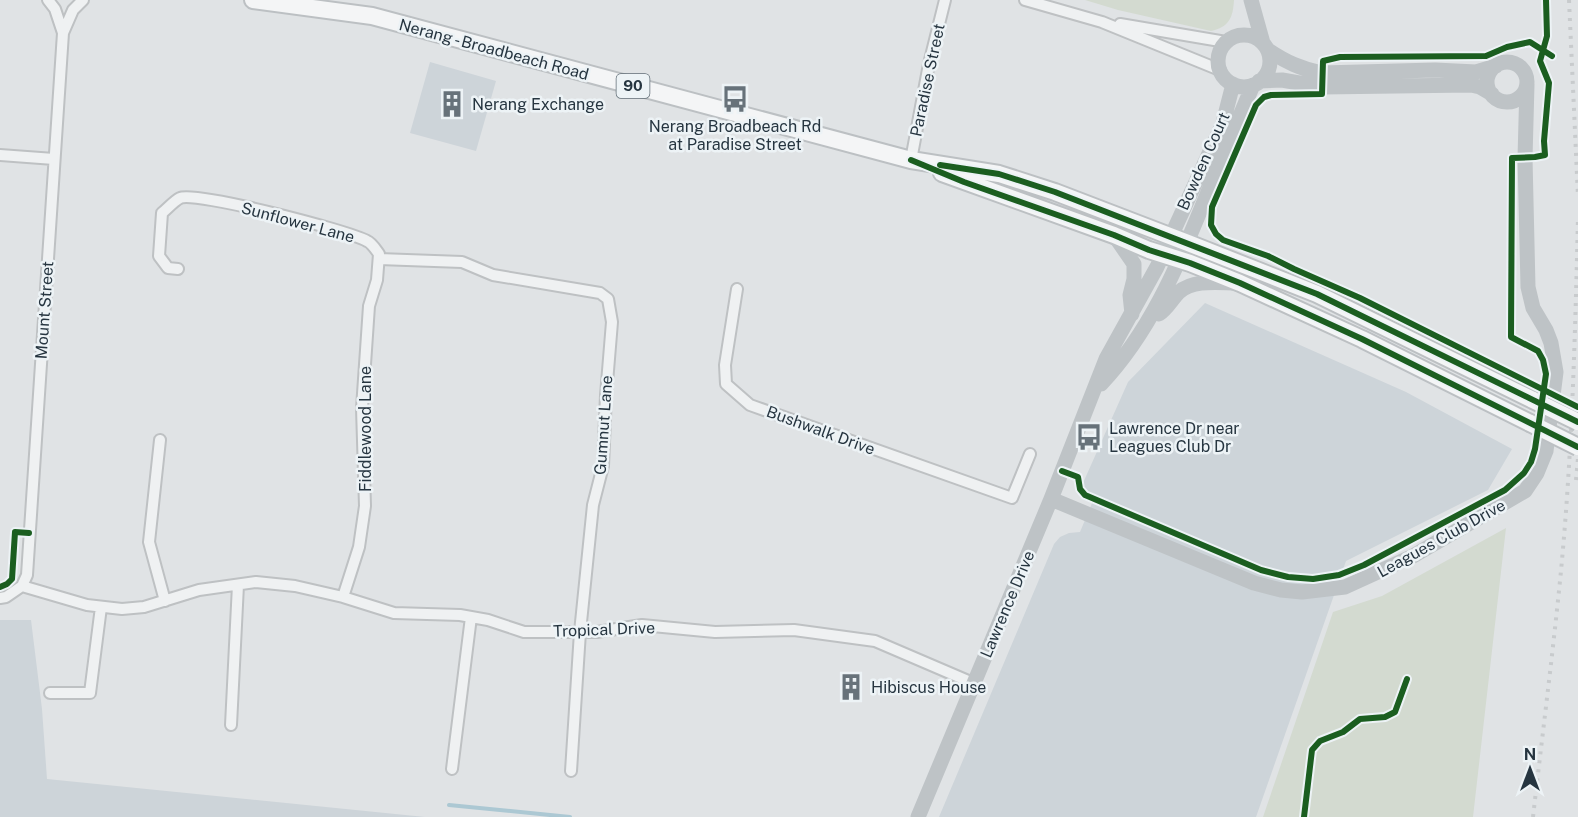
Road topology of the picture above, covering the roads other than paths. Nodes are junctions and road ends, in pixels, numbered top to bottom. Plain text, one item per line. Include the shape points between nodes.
1 (48, 0) edge
2 (83, 0) edge
3 (252, 0) edge
4 (316, 0) edge
5 (945, 0) edge
6 (1025, 0) edge
7 (1251, 2) edge
8 (354, 12) junction
9 (1102, 22) junction
10 (63, 33) junction
11 (1230, 39) junction
12 (1265, 46) junction
13 (1496, 66) junction
14 (1220, 70) junction
15 (1400, 71) junction
16 (1256, 83) junction
17 (1233, 84) junction
18 (1527, 84) junction
19 (1434, 85) junction
20 (1497, 97) junction
21 (1525, 143) junction
22 (0, 155) edge
23 (54, 159) junction
24 (911, 160) junction
25 (1114, 235) junction
26 (1170, 236) junction
27 (1188, 243) junction
28 (1163, 254) junction
29 (379, 259) junction
30 (1181, 260) junction
31 (178, 269) dead end
32 (1240, 283) junction
33 (737, 290) dead end
34 (1132, 314) junction
35 (1147, 321) junction
36 (1095, 390) junction
37 (1578, 422) edge
38 (160, 440) dead end
39 (1578, 447) edge
40 (1030, 454) dead end
41 (1051, 499) junction
42 (238, 585) junction
43 (22, 586) junction
44 (343, 597) junction
45 (0, 598) edge
46 (165, 601) junction
47 (101, 607) junction
48 (471, 617) junction
49 (580, 632) junction
50 (973, 683) junction
51 (50, 693) dead end
52 (231, 725) dead end
53 (452, 769) dead end
54 (571, 771) dead end
55 (918, 817) edge

1 - 10 street, Mount Street
2 - 10 street, Mount Street via 73,10
3 - 8 main road, Nerang - Broadbeach Road / 90
4 - 8 main road, Nerang - Broadbeach Road / 90
5 - 24 street, Paradise Street
6 - 9 street
7 - 11 street
7 - 12 street
8 - 24 main road, Nerang - Broadbeach Road / 90
9 - 11 street
9 - 14 street
10 - 23 street, Mount Street
11 - 12 street via 1251,36
11 - 14 street via 1219,54
12 - 15 street via 1287,63 1322,73
12 - 16 street via 1269,66 1266,75
13 - 15 street via 1476,72
13 - 18 street via 1507,62 1518,65
13 - 20 street via 1488,80
14 - 17 street
15 - 19 street via 1403,77
16 - 17 street
16 - 19 street via 1281,80 1322,87
16 - 27 street, Bowden Court
17 - 26 street, Bowden Court via 1223,123
18 - 20 street via 1518,98 1509,101
18 - 21 street, Leagues Club Drive
19 - 20 street via 1473,85
20 - 21 street, Leagues Club Drive via 1515,113
21 - 41 street, Leagues Club Drive via 1528,292 1551,343 1556,372 1546,451 1525,491 1377,574 1345,587 1302,592 1254,584
22 - 23 street
23 - 43 street, Mount Street via 27,575
24 - 25 main road, Nerang - Broadbeach Road / 90
24 - 26 main road, Nerang - Broadbeach Road / 90 via 999,174
25 - 28 main road, Nerang - Broadbeach Road / 90
25 - 34 street via 1134,264
26 - 27 main road, Nerang - Broadbeach Road / 90
26 - 28 street, Lawrence Drive
27 - 30 street, Lawrence Drive
27 - 37 main road, Nerang - Broadbeach Road / 90, bridge via 1317,294
28 - 30 main road, Nerang - Broadbeach Road / 90
28 - 34 street, Lawrence Drive
29 - 31 street, Sunflower Lane via 369,241 254,208 199,197 180,198 162,213 159,256 168,268
29 - 44 street, Fiddlewood Lane via 369,306 363,397 365,506 359,547
29 - 49 street, Gumnut Lane via 462,262 493,274 600,292 608,299 612,322 603,466 593,506
30 - 32 main road, Nerang - Broadbeach Road / 90
30 - 35 street, Lawrence Drive
32 - 35 street via 1198,283 1182,289 1164,311
32 - 39 main road, Nerang - Broadbeach Road / 90, bridge
33 - 40 street, Bushwalk Drive via 725,365 726,384 750,405 1012,498
34 - 36 street, Lawrence Drive via 1106,359
35 - 36 street, Lawrence Drive
36 - 41 street, Lawrence Drive
38 - 46 street via 149,542
41 - 50 street, Lawrence Drive
42 - 44 street, Tropical Drive via 256,582 296,586
42 - 46 street, Tropical Drive via 199,590
42 - 52 street
43 - 45 street
43 - 47 street, Tropical Drive
44 - 48 street, Tropical Drive via 394,613
46 - 47 street, Tropical Drive via 144,607
47 - 51 street via 90,693
48 - 49 street, Tropical Drive via 525,632
48 - 53 street
49 - 50 street, Tropical Drive via 642,625 715,632 806,631 875,641
49 - 54 street, Gumnut Lane
50 - 55 street, Lawrence Drive

